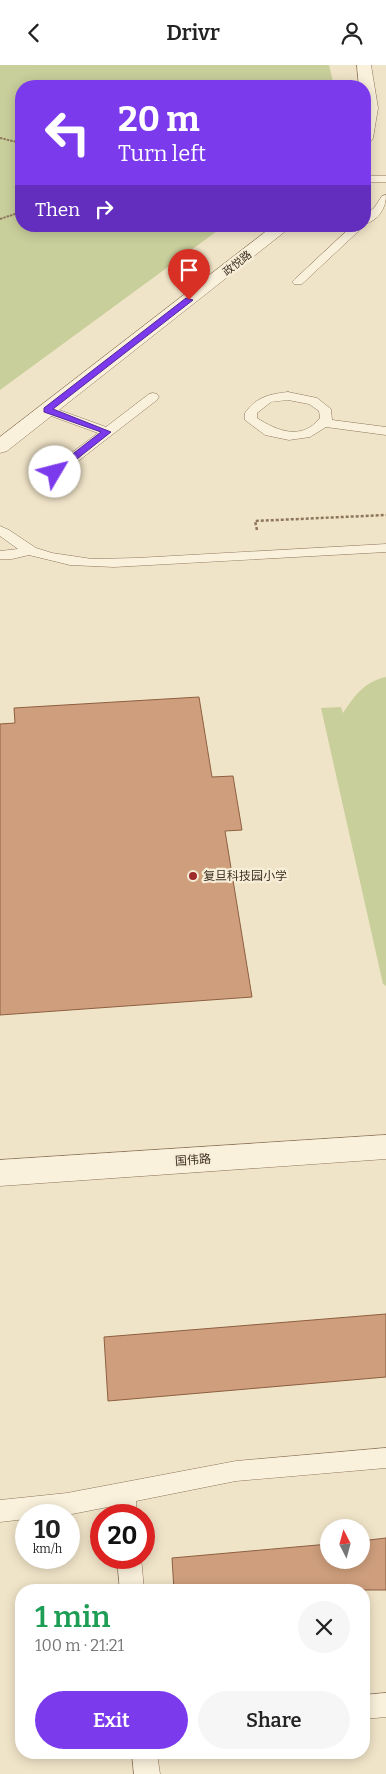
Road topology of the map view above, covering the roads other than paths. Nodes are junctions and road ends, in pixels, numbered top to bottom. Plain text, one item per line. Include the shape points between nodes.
1 (364, 65) edge
2 (366, 80) edge
3 (371, 179) edge
4 (386, 179) edge
5 (386, 198) edge
6 (371, 215) edge
7 (276, 232) edge
8 (352, 232) edge
9 (298, 282) dead end
10 (153, 397) dead end
11 (47, 410) junction
12 (326, 423) junction
13 (386, 431) edge
14 (107, 432) junction
15 (0, 447) edge
16 (55, 472) dead end
17 (0, 530) edge
18 (386, 548) edge
19 (29, 551) junction
20 (0, 555) edge
21 (386, 1147) edge
22 (0, 1173) edge
23 (386, 1458) edge
24 (90, 1504) edge
25 (125, 1504) edge
26 (0, 1511) edge
27 (130, 1569) edge
28 (131, 1584) edge
29 (386, 1705) edge
30 (370, 1706) edge

1 - 2 street
3 - 4 lane
5 - 6 lane
7 - 11 street, 政悦路
8 - 9 lane
10 - 14 lane
11 - 14 lane
11 - 15 street, 政悦路
12 - 12 lane via 326,411 317,402 302,397 273,397 257,403 251,413 252,420 261,428 279,434 311,432
12 - 13 lane
14 - 16 lane
17 - 19 lane
18 - 19 lane via 110,563 75,561
19 - 20 lane
21 - 22 street, 国伟路
23 - 25 lane via 236,1471
24 - 26 lane
27 - 28 lane
29 - 30 lane

